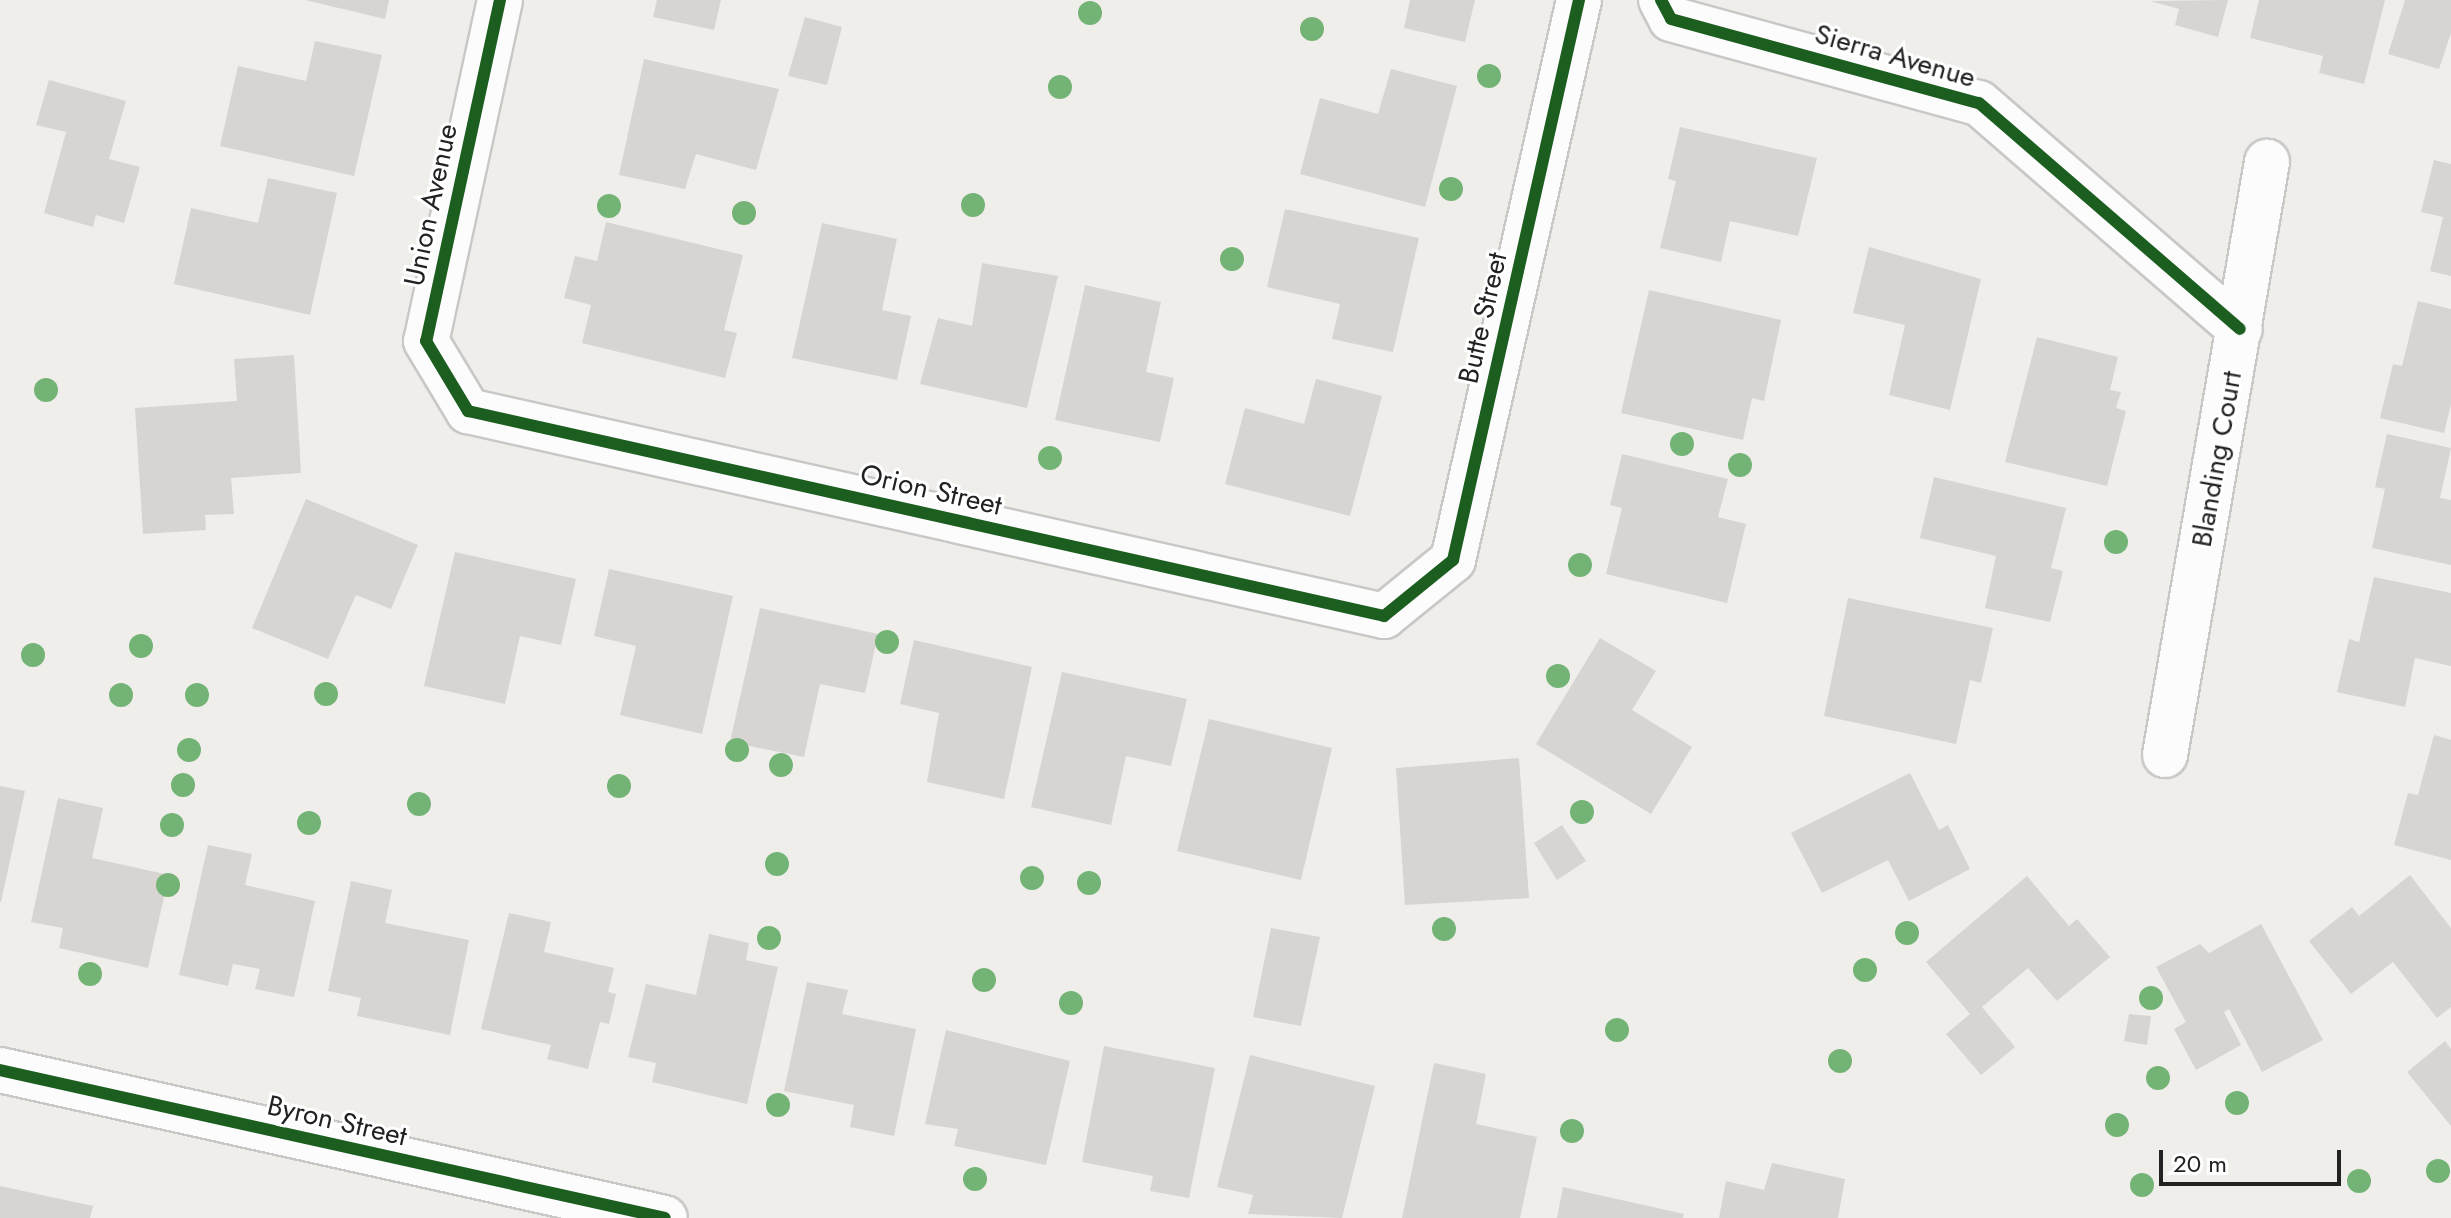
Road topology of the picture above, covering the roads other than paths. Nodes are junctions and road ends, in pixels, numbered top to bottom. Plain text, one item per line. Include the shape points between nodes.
1 (500, 0) edge
2 (1579, 0) edge
3 (1661, 0) edge
4 (2267, 162) dead end
5 (2240, 329) junction
6 (468, 411) joint
7 (1384, 616) joint
8 (2165, 755) dead end
9 (0, 1070) edge
10 (665, 1218) edge

1 - 6 street, Union Avenue via 426,341
2 - 7 street, Butte Street via 1453,560
3 - 5 street, Sierra Avenue via 1671,19 1979,103
4 - 5 street, Blanding Court
5 - 8 street, Blanding Court
6 - 7 street, Orion Street
9 - 10 street, Byron Street

